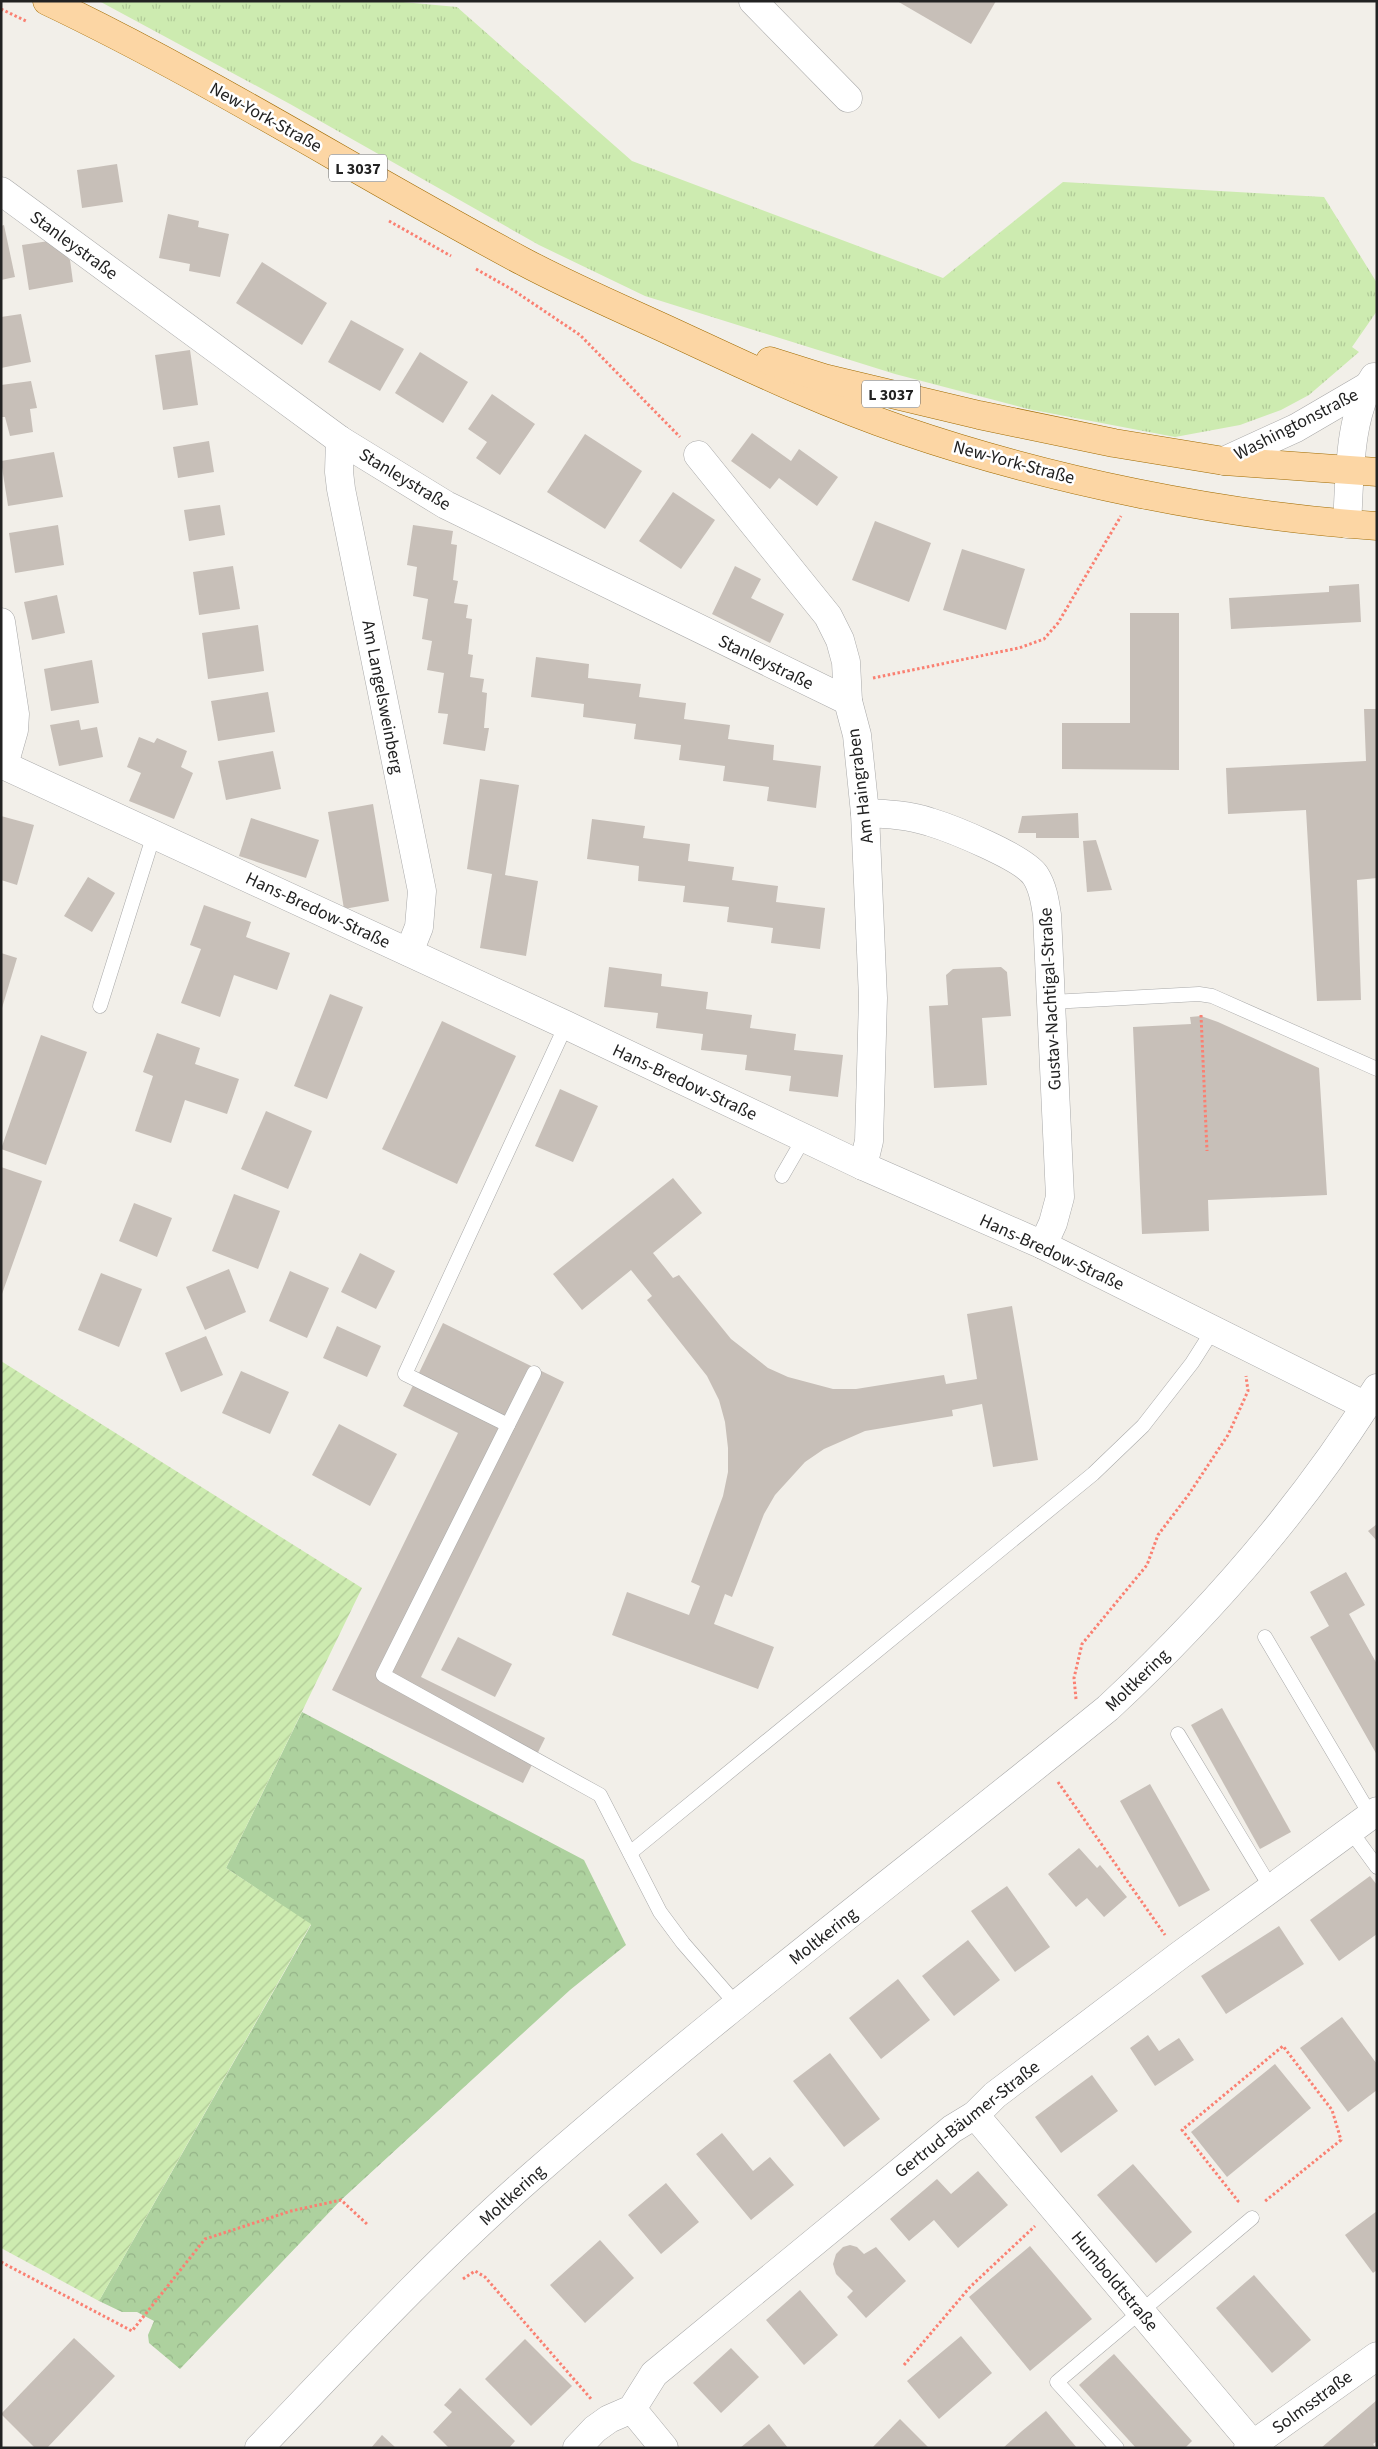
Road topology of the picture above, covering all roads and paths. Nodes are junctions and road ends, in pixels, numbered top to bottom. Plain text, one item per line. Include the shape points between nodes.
1 (47, 1) edge
2 (753, 1) edge
3 (848, 98) dead end
4 (1, 191) edge
5 (386, 219) dead end
6 (452, 256) dead end
7 (470, 266) dead end
8 (671, 331) junction
9 (1372, 380) edge
10 (340, 440) junction
11 (698, 455) joint
12 (1224, 461) junction
13 (1364, 472) edge
14 (1123, 512) dead end
15 (1348, 524) junction
16 (1377, 526) edge
17 (1, 622) edge
18 (848, 692) junction
19 (3, 764) edge
20 (866, 813) junction
21 (154, 834) junction
22 (409, 952) junction
23 (1199, 994) junction
24 (1051, 1002) junction
25 (100, 1006) dead end
26 (566, 1025) junction
27 (1377, 1070) edge
28 (804, 1138) junction
29 (1207, 1152) dead end
30 (863, 1166) junction
31 (782, 1176) dead end
32 (1043, 1245) junction
33 (1213, 1330) junction
34 (1240, 1343) junction
35 (534, 1374) dead end
36 (1377, 1380) edge
37 (1371, 1397) edge
38 (508, 1425) junction
39 (1266, 1637) dead end
40 (1079, 1732) junction
41 (1178, 1734) dead end
42 (1042, 1762) junction
43 (1366, 1819) edge
44 (630, 1852) junction
45 (1377, 1867) edge
46 (1271, 1888) junction
47 (1180, 1955) junction
48 (737, 2005) junction
49 (975, 2115) junction
50 (1238, 2201) junction
51 (1246, 2202) dead end
52 (1260, 2205) dead end
53 (1231, 2207) dead end
54 (1054, 2209) junction
55 (1252, 2218) dead end
56 (368, 2225) dead end
57 (1, 2262) edge
58 (461, 2281) dead end
59 (1140, 2310) junction
60 (1377, 2356) edge
61 (904, 2365) dead end
62 (620, 2414) junction
63 (1252, 2447) edge
64 (258, 2448) edge
65 (577, 2448) edge
66 (664, 2448) edge
67 (1117, 2448) edge

1 - 8 main road, New-York-Straße / L 3037 via 188,73 526,263
2 - 3 street
4 - 10 street, Stanleystraße
5 - 6 path
7 - 11 path via 514,290 580,335
8 - 12 main road, New-York-Straße / L 3037 via 824,378 979,415 1114,443
8 - 15 main road, New-York-Straße / L 3037 via 823,401 902,430 982,454 1140,492
9 - 12 street, Washingtonstraße via 1296,428
9 - 13 street, Washingtonstraße via 1353,440
10 - 18 street, Stanleystraße via 446,505
10 - 22 street, Am Langelsweinberg via 338,472 341,489 422,891 419,927
11 - 18 street, Am Haingraben via 828,616 840,640
12 - 13 main road, New-York-Straße / L 3037
13 - 15 street, Washingtonstraße
14 - 18 path via 1058,623 1044,639
15 - 16 main road, New-York-Straße / L 3037
17 - 19 street via 15,714 12,739
18 - 20 street, Am Haingraben
19 - 21 street, Hans-Bredow-Straße
20 - 24 street, Gustav-Nachtigal-Straße via 900,815 930,822 1015,858 1026,866 1035,876 1045,900
20 - 30 street, Am Haingraben via 873,998 869,1141
21 - 22 street, Hans-Bredow-Straße
21 - 25 lane
22 - 26 street, Hans-Bredow-Straße
23 - 24 lane
23 - 27 lane via 1212,996
23 - 29 path
24 - 32 street, Gustav-Nachtigal-Straße via 1060,1197
26 - 28 street, Hans-Bredow-Straße
26 - 38 lane via 405,1374
28 - 30 street, Hans-Bredow-Straße
28 - 31 lane
30 - 32 street, Hans-Bredow-Straße
32 - 33 street, Hans-Bredow-Straße
33 - 34 street, Hans-Bredow-Straße
33 - 44 lane via 1143,1426 1093,1474
34 - 37 street, Hans-Bredow-Straße
34 - 40 path via 1248,1391 1228,1435 1158,1536 1147,1565 1082,1644 1074,1678
35 - 38 lane
36 - 37 street, Moltkering
37 - 40 street, Moltkering via 1303,1498 1253,1560 1159,1661
38 - 44 lane via 383,1675 600,1795
39 - 43 lane
40 - 42 street, Moltkering
41 - 46 lane
42 - 47 path
42 - 48 street, Moltkering
43 - 45 lane
43 - 46 street, Gertrud-Bäumer-Straße
44 - 48 lane via 660,1912
46 - 47 street, Gertrud-Bäumer-Straße
47 - 49 street, Gertrud-Bäumer-Straße via 995,2096
48 - 64 street, Moltkering via 532,2176 423,2278
49 - 54 street, Humboldtstraße
49 - 62 street, Gertrud-Bäumer-Straße via 952,2129 654,2374
50 - 51 path
50 - 52 path via 1182,2130 1283,2046 1332,2110 1341,2140
50 - 53 path
54 - 59 street, Humboldtstraße
54 - 61 path via 970,2287
55 - 59 lane
56 - 57 path via 341,2200 291,2210 205,2239 132,2331
58 - 62 path via 475,2271 485,2277
59 - 63 street, Humboldtstraße
59 - 67 lane via 1057,2382
60 - 63 street, Solmsstraße
62 - 65 street, Gertrud-Bäumer-Straße via 595,2429
62 - 66 street

